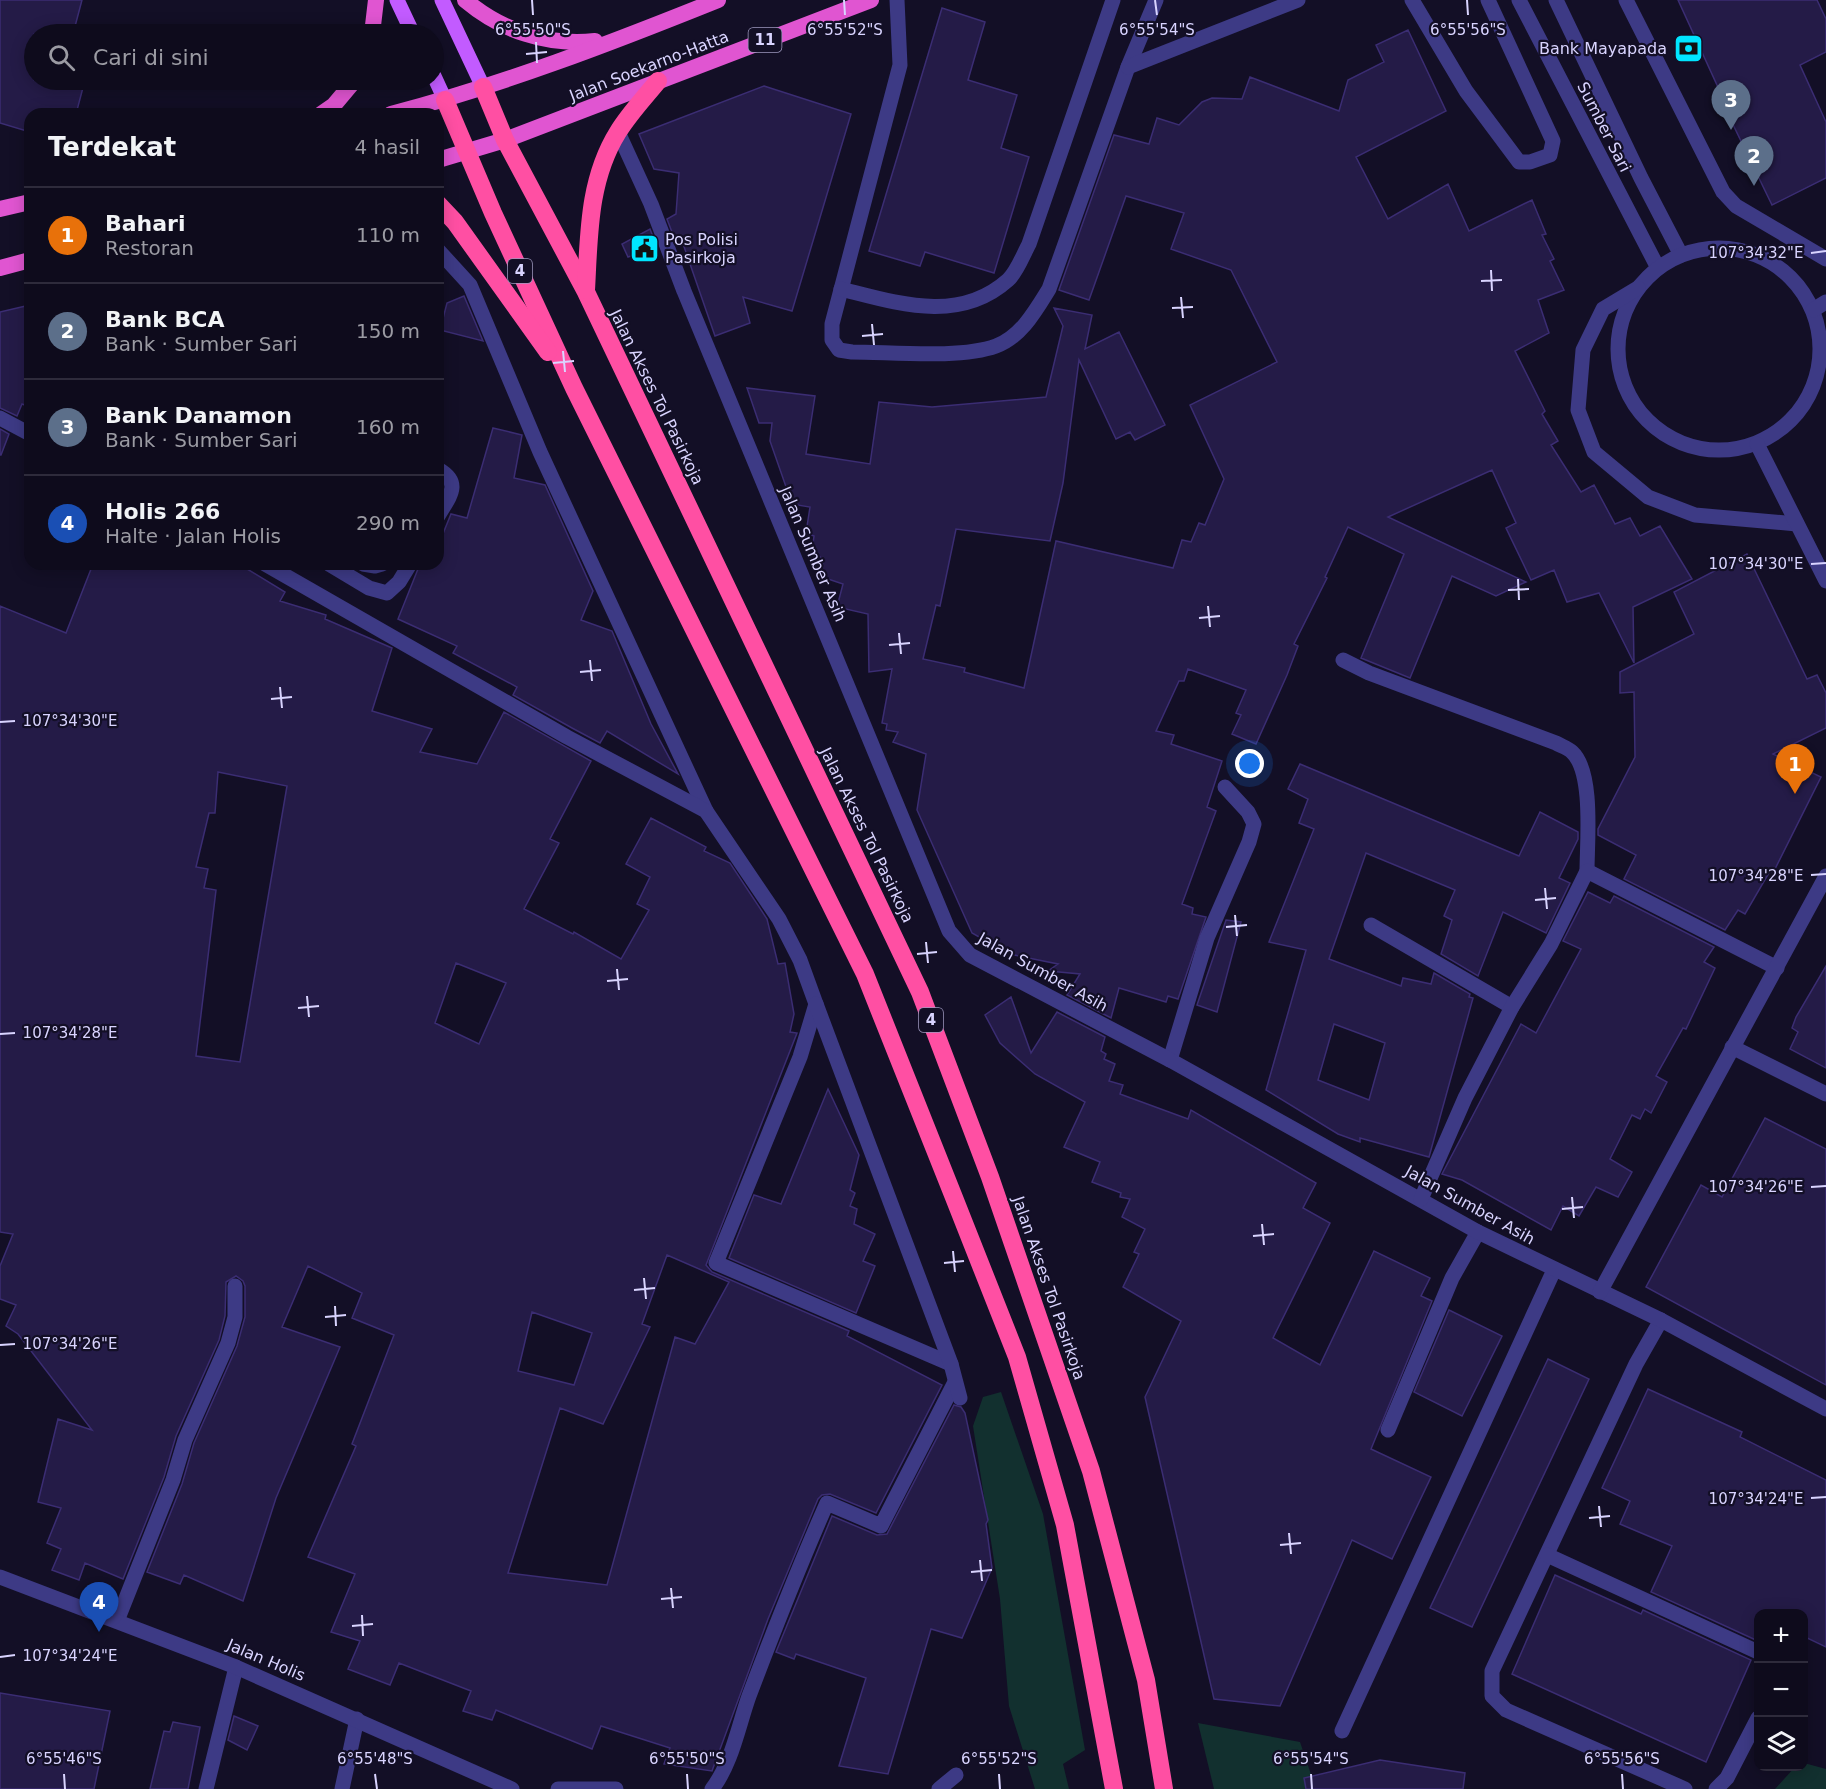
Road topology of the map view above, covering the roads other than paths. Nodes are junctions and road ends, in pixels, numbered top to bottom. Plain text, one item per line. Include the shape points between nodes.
1 (376, 0) edge
2 (397, 0) edge
3 (441, 0) edge
4 (465, 0) edge
5 (718, 0) edge
6 (871, 0) edge
7 (897, 0) edge
8 (1113, 0) edge
9 (1156, 0) edge
10 (1298, 0) edge
11 (1412, 0) edge
12 (1488, 0) edge
13 (1519, 0) edge
14 (1556, 0) edge
15 (1626, 0) edge
16 (373, 24) edge
17 (408, 24) edge
18 (634, 33) junction
19 (1128, 67) junction
20 (658, 81) junction
21 (483, 87) junction
22 (347, 90) edge
23 (440, 90) edge
24 (445, 100) junction
25 (330, 108) edge
26 (414, 108) edge
27 (618, 132) junction
28 (505, 140) junction
29 (466, 153) junction
30 (444, 158) edge
31 (24, 203) edge
32 (0, 209) edge
33 (444, 213) edge
34 (1681, 255) junction
35 (444, 257) edge
36 (1826, 259) edge
37 (24, 262) edge
38 (0, 268) edge
39 (1658, 268) junction
40 (1640, 287) junction
41 (841, 289) junction
42 (586, 292) junction
43 (1819, 306) edge
44 (574, 388) junction
45 (0, 418) edge
46 (24, 431) edge
47 (1757, 444) junction
48 (444, 478) edge
49 (444, 506) edge
50 (1797, 524) junction
51 (275, 570) edge
52 (339, 570) edge
53 (406, 570) edge
54 (1826, 581) edge
55 (1343, 660) dead end
56 (1226, 787) dead end
57 (706, 811) junction
58 (1587, 871) junction
59 (1826, 876) edge
60 (1371, 926) dead end
61 (1777, 968) junction
62 (816, 1004) junction
63 (1512, 1007) junction
64 (1732, 1047) junction
65 (1170, 1060) junction
66 (1826, 1094) edge
67 (1421, 1199) junction
68 (1478, 1232) junction
69 (1554, 1270) junction
70 (235, 1286) dead end
71 (1600, 1292) junction
72 (1661, 1320) junction
73 (951, 1364) junction
74 (956, 1382) junction
75 (960, 1398) dead end
76 (1826, 1409) edge
77 (1388, 1430) dead end
78 (1547, 1555) junction
79 (0, 1577) edge
80 (117, 1621) junction
81 (1754, 1650) edge
82 (237, 1666) junction
83 (357, 1719) junction
84 (1754, 1726) edge
85 (1342, 1731) dead end
86 (956, 1775) dead end
87 (206, 1789) edge
88 (342, 1789) edge
89 (512, 1789) edge
90 (558, 1789) edge
91 (616, 1789) edge
92 (712, 1789) edge
93 (939, 1789) edge
94 (1114, 1789) edge
95 (1164, 1789) edge
96 (1684, 1789) edge
97 (1716, 1789) edge

1 - 16 highway
2 - 17 main road
3 - 21 main road
4 - 18 highway via 496,21 536,38 586,42
5 - 18 highway
6 - 20 highway, Jalan Soekarno-Hatta / 11
7 - 41 street via 900,65
8 - 41 street via 1029,244 1009,279 984,296 956,307 911,306
9 - 19 street
10 - 19 street
11 - 12 street via 1466,91 1519,162 1530,162 1550,155 1553,141
13 - 39 street, Sumber Sari
14 - 34 street, Sumber Sari
15 - 36 street via 1723,192 1736,206
18 - 21 highway
19 - 41 street via 1049,289 1029,321 997,346 961,352 839,350 832,340 831,324
20 - 27 highway
20 - 28 highway, Jalan Soekarno-Hatta / 11
21 - 24 highway
21 - 28 highway, 4
22 - 25 highway
23 - 24 main road
24 - 26 highway
24 - 29 highway, 4
27 - 42 highway via 601,168 591,206
27 - 65 street, Jalan Sumber Asih via 949,931 970,955
28 - 29 highway, Jalan Soekarno-Hatta / 11
28 - 42 highway, Jalan Akses Tol Pasirkoja / 4
29 - 30 highway, Jalan Soekarno-Hatta / 11
29 - 44 highway, 4
31 - 32 highway
33 - 44 highway
34 - 39 street
34 - 43 street via 1711,248 1743,250 1772,262
35 - 57 street via 470,285 540,452
37 - 38 highway
39 - 40 street
40 - 47 street via 1626,310 1619,362 1639,411 1657,429 1680,443 1705,450 1732,450
40 - 50 street via 1603,309 1583,350 1578,410 1594,452 1648,498 1695,515
42 - 95 highway, Jalan Akses Tol Pasirkoja / 4 via 920,992 990,1177 1091,1471 1146,1680
43 - 47 street via 1818,373 1814,383 1805,403 1784,427
44 - 94 highway, 4 via 865,974 1017,1357 1065,1525
45 - 46 street
47 - 50 street
48 - 49 street via 453,484
50 - 54 street
51 - 57 street via 567,737
52 - 53 street via 369,588 387,593
55 - 58 street via 1573,753 1582,770 1588,811
56 - 65 street via 1254,824 1207,938
57 - 62 street via 779,920 800,960
58 - 61 street
58 - 63 street via 1551,944
59 - 61 street
60 - 63 street
61 - 64 street
62 - 73 street
62 - 73 street via 800,1057 716,1263
63 - 67 street via 1465,1098
64 - 66 street
64 - 71 street
65 - 67 street, Jalan Sumber Asih
67 - 68 street, Jalan Sumber Asih
68 - 69 street, Jalan Sumber Asih
68 - 77 street via 1452,1278
69 - 71 street, Jalan Sumber Asih
69 - 85 street
70 - 80 street via 235,1317 228,1343 185,1440
71 - 72 street, Jalan Sumber Asih
72 - 76 street, Jalan Sumber Asih
72 - 78 street via 1636,1364
73 - 74 street
74 - 75 street
74 - 92 street via 881,1526 828,1503 793,1580 735,1733 724,1773
78 - 81 street
78 - 96 street via 1492,1671 1492,1696 1506,1710
79 - 80 street, Jalan Holis
80 - 82 street, Jalan Holis
82 - 83 street, Jalan Holis
82 - 87 street
83 - 88 street
83 - 89 street, Jalan Holis
84 - 97 street via 1727,1778
86 - 93 street
90 - 91 street

